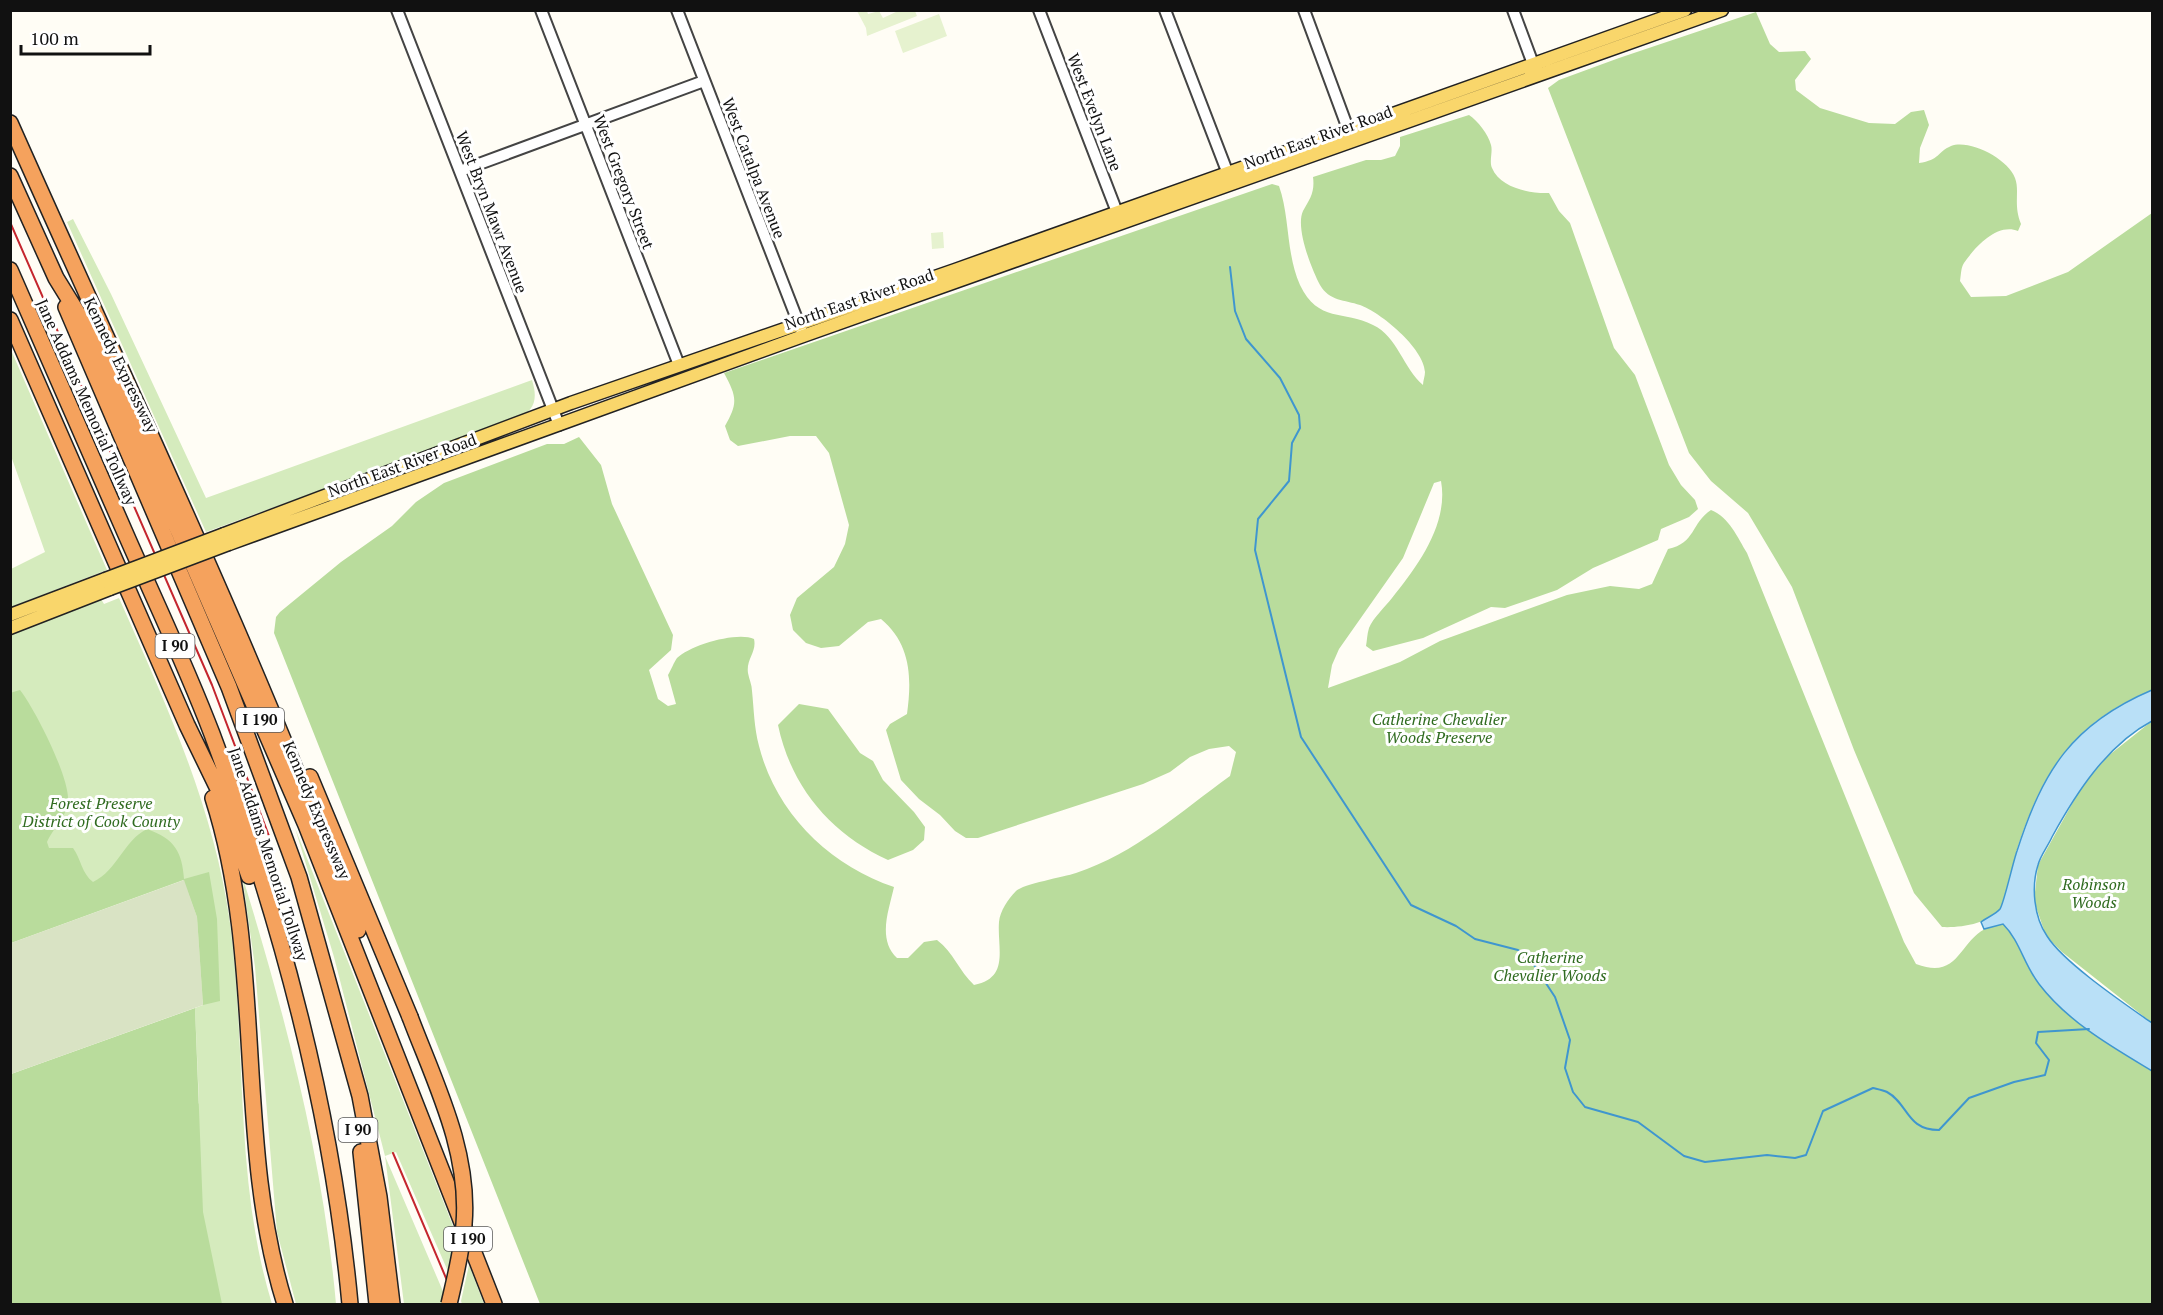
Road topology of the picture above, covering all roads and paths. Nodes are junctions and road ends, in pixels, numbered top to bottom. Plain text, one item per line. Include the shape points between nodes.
1 (397, 10) edge
2 (541, 10) edge
3 (677, 10) edge
4 (1039, 10) edge
5 (1165, 10) edge
6 (1304, 10) edge
7 (1512, 10) edge
8 (1684, 10) edge
9 (1722, 10) edge
10 (1532, 63) junction
11 (1537, 77) junction
12 (704, 81) junction
13 (10, 123) edge
14 (585, 125) junction
15 (1348, 129) junction
16 (1353, 142) junction
17 (460, 171) junction
18 (1227, 172) junction
19 (10, 176) edge
20 (1232, 185) junction
21 (1117, 212) junction
22 (1122, 225) junction
23 (10, 270) edge
24 (56, 278) junction
25 (10, 320) edge
26 (798, 323) junction
27 (803, 336) junction
28 (680, 365) junction
29 (553, 410) junction
30 (559, 425) junction
31 (227, 539) junction
32 (108, 584) junction
33 (10, 615) edge
34 (10, 628) edge
35 (244, 642) junction
36 (187, 725) junction
37 (322, 957) junction
38 (303, 1035) junction
39 (441, 1173) junction
40 (285, 1305) edge
41 (350, 1305) edge
42 (377, 1305) edge
43 (392, 1305) edge
44 (449, 1305) edge
45 (494, 1305) edge

1 - 17 street, West Bryn Mawr Avenue
2 - 14 street, West Gregory Street
3 - 12 street, West Catalpa Avenue
4 - 21 street, West Evelyn Lane
5 - 18 street
6 - 15 street
7 - 10 street
8 - 10 main road, North East River Road
9 - 11 main road, North East River Road
10 - 11 street
10 - 15 main road, North East River Road
11 - 16 main road, North East River Road
12 - 14 street
12 - 26 street, West Catalpa Avenue
13 - 35 highway
14 - 17 street
14 - 28 street, West Gregory Street
15 - 16 street
15 - 18 main road, North East River Road
16 - 20 main road, North East River Road
17 - 29 street, West Bryn Mawr Avenue
18 - 20 street
18 - 21 main road, North East River Road
19 - 24 highway, Kennedy Expressway / I 90
20 - 22 main road, North East River Road
21 - 22 street, West Evelyn Lane
21 - 26 main road, North East River Road
22 - 27 main road, North East River Road
23 - 38 highway, Jane Addams Memorial Tollway / I 90 via 211,733 278,933
24 - 37 highway, Jane Addams Memorial Tollway / I 90 via 74,330 229,687 277,814
24 - 39 highway, Kennedy Expressway / I 190 via 85,325 130,423 306,825
25 - 36 highway
26 - 27 street, West Catalpa Avenue
26 - 28 main road, North East River Road
27 - 30 main road, North East River Road
28 - 29 main road, North East River Road
29 - 30 street, West Bryn Mawr Avenue
29 - 31 main road, North East River Road
30 - 31 main road, North East River Road
31 - 32 main road, North East River Road, bridge
32 - 33 main road, North East River Road
32 - 34 main road, North East River Road
35 - 39 highway via 326,844
35 - 44 highway, bridge via 326,811 448,1116 462,1171 464,1223
36 - 38 highway via 231,823 288,1003
36 - 40 highway via 215,805 232,874 245,979 265,1221
37 - 42 highway, Jane Addams Memorial Tollway / I 90 via 363,1164
37 - 43 highway, Jane Addams Memorial Tollway / I 90 via 369,1136
38 - 41 highway, Jane Addams Memorial Tollway / I 90 via 327,1139
39 - 45 highway, Kennedy Expressway / I 190

